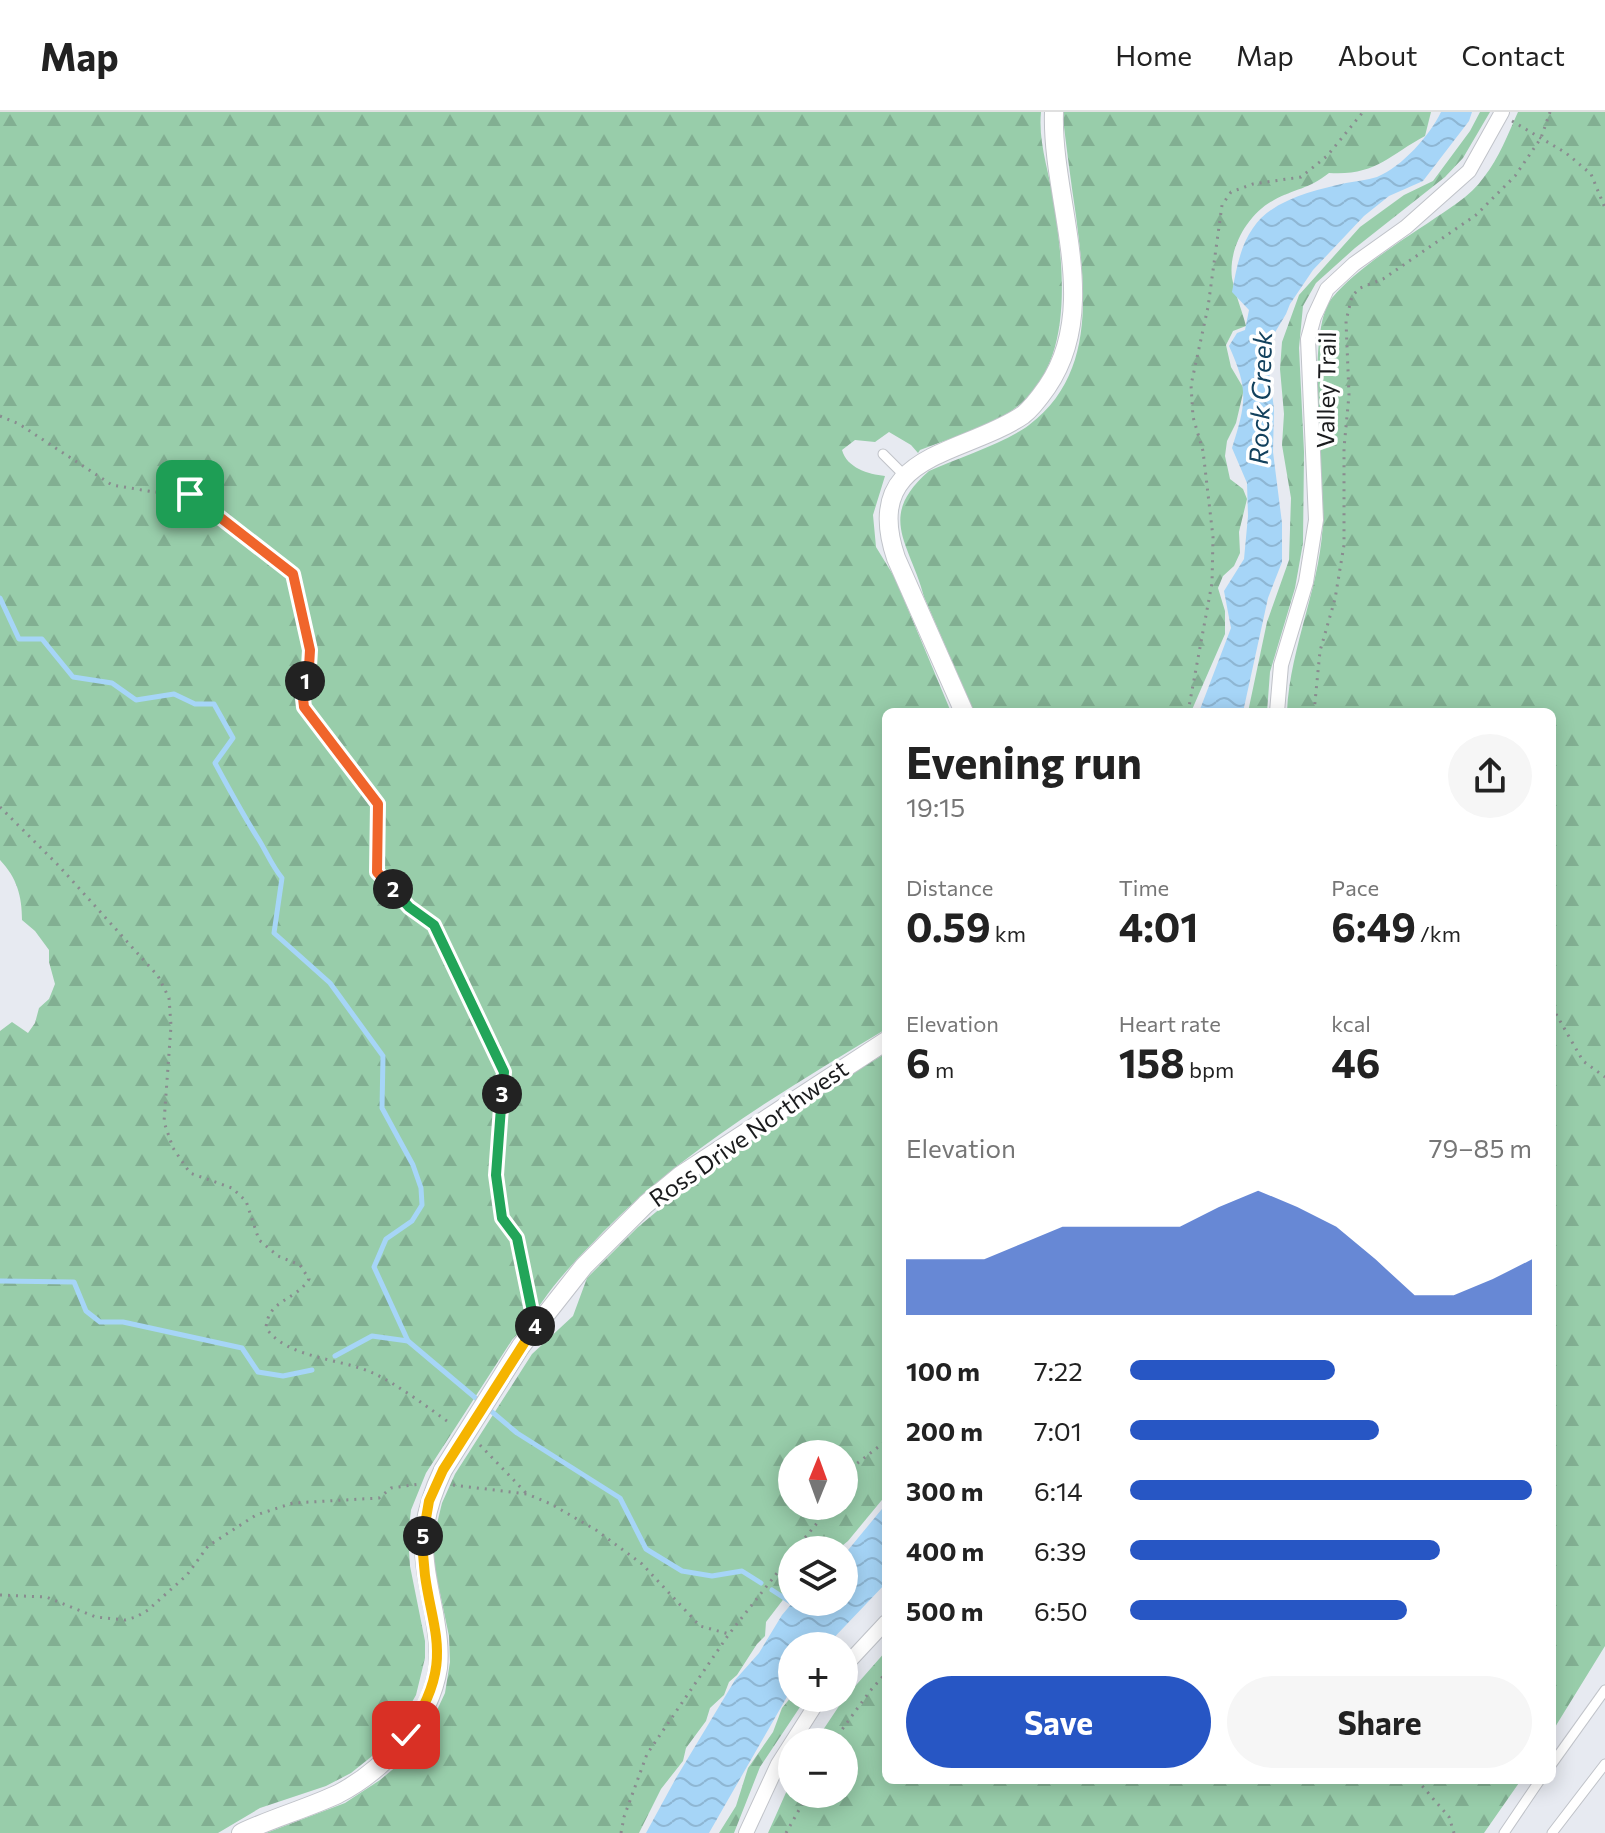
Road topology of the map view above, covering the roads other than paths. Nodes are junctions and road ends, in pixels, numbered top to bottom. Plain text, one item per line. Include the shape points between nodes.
1 (1054, 112) edge
2 (1500, 114) edge
3 (883, 454) dead end
4 (905, 476) junction
5 (962, 708) edge
6 (1277, 708) edge
7 (882, 1044) edge
8 (882, 1626) edge
9 (858, 1652) edge
10 (1605, 1690) edge
11 (811, 1712) edge
12 (1556, 1758) edge
13 (1605, 1764) edge
14 (1537, 1784) edge
15 (241, 1833) edge
16 (746, 1833) edge
17 (1504, 1833) edge
18 (1552, 1833) edge

1 - 4 street via 1074,288 1068,340 1058,370 1023,414 945,449
2 - 6 street via 1469,171 1327,289 1314,317 1308,339 1316,520 1306,582 1281,665
3 - 4 lane
4 - 5 street via 888,517 889,535
7 - 15 street, Ross Drive Northwest, bridge via 681,1175 584,1266 536,1325 429,1501 424,1566 438,1653 436,1678 421,1713 385,1760 354,1785
8 - 9 street
10 - 12 lane
11 - 16 street via 778,1764
13 - 18 lane
14 - 17 lane

